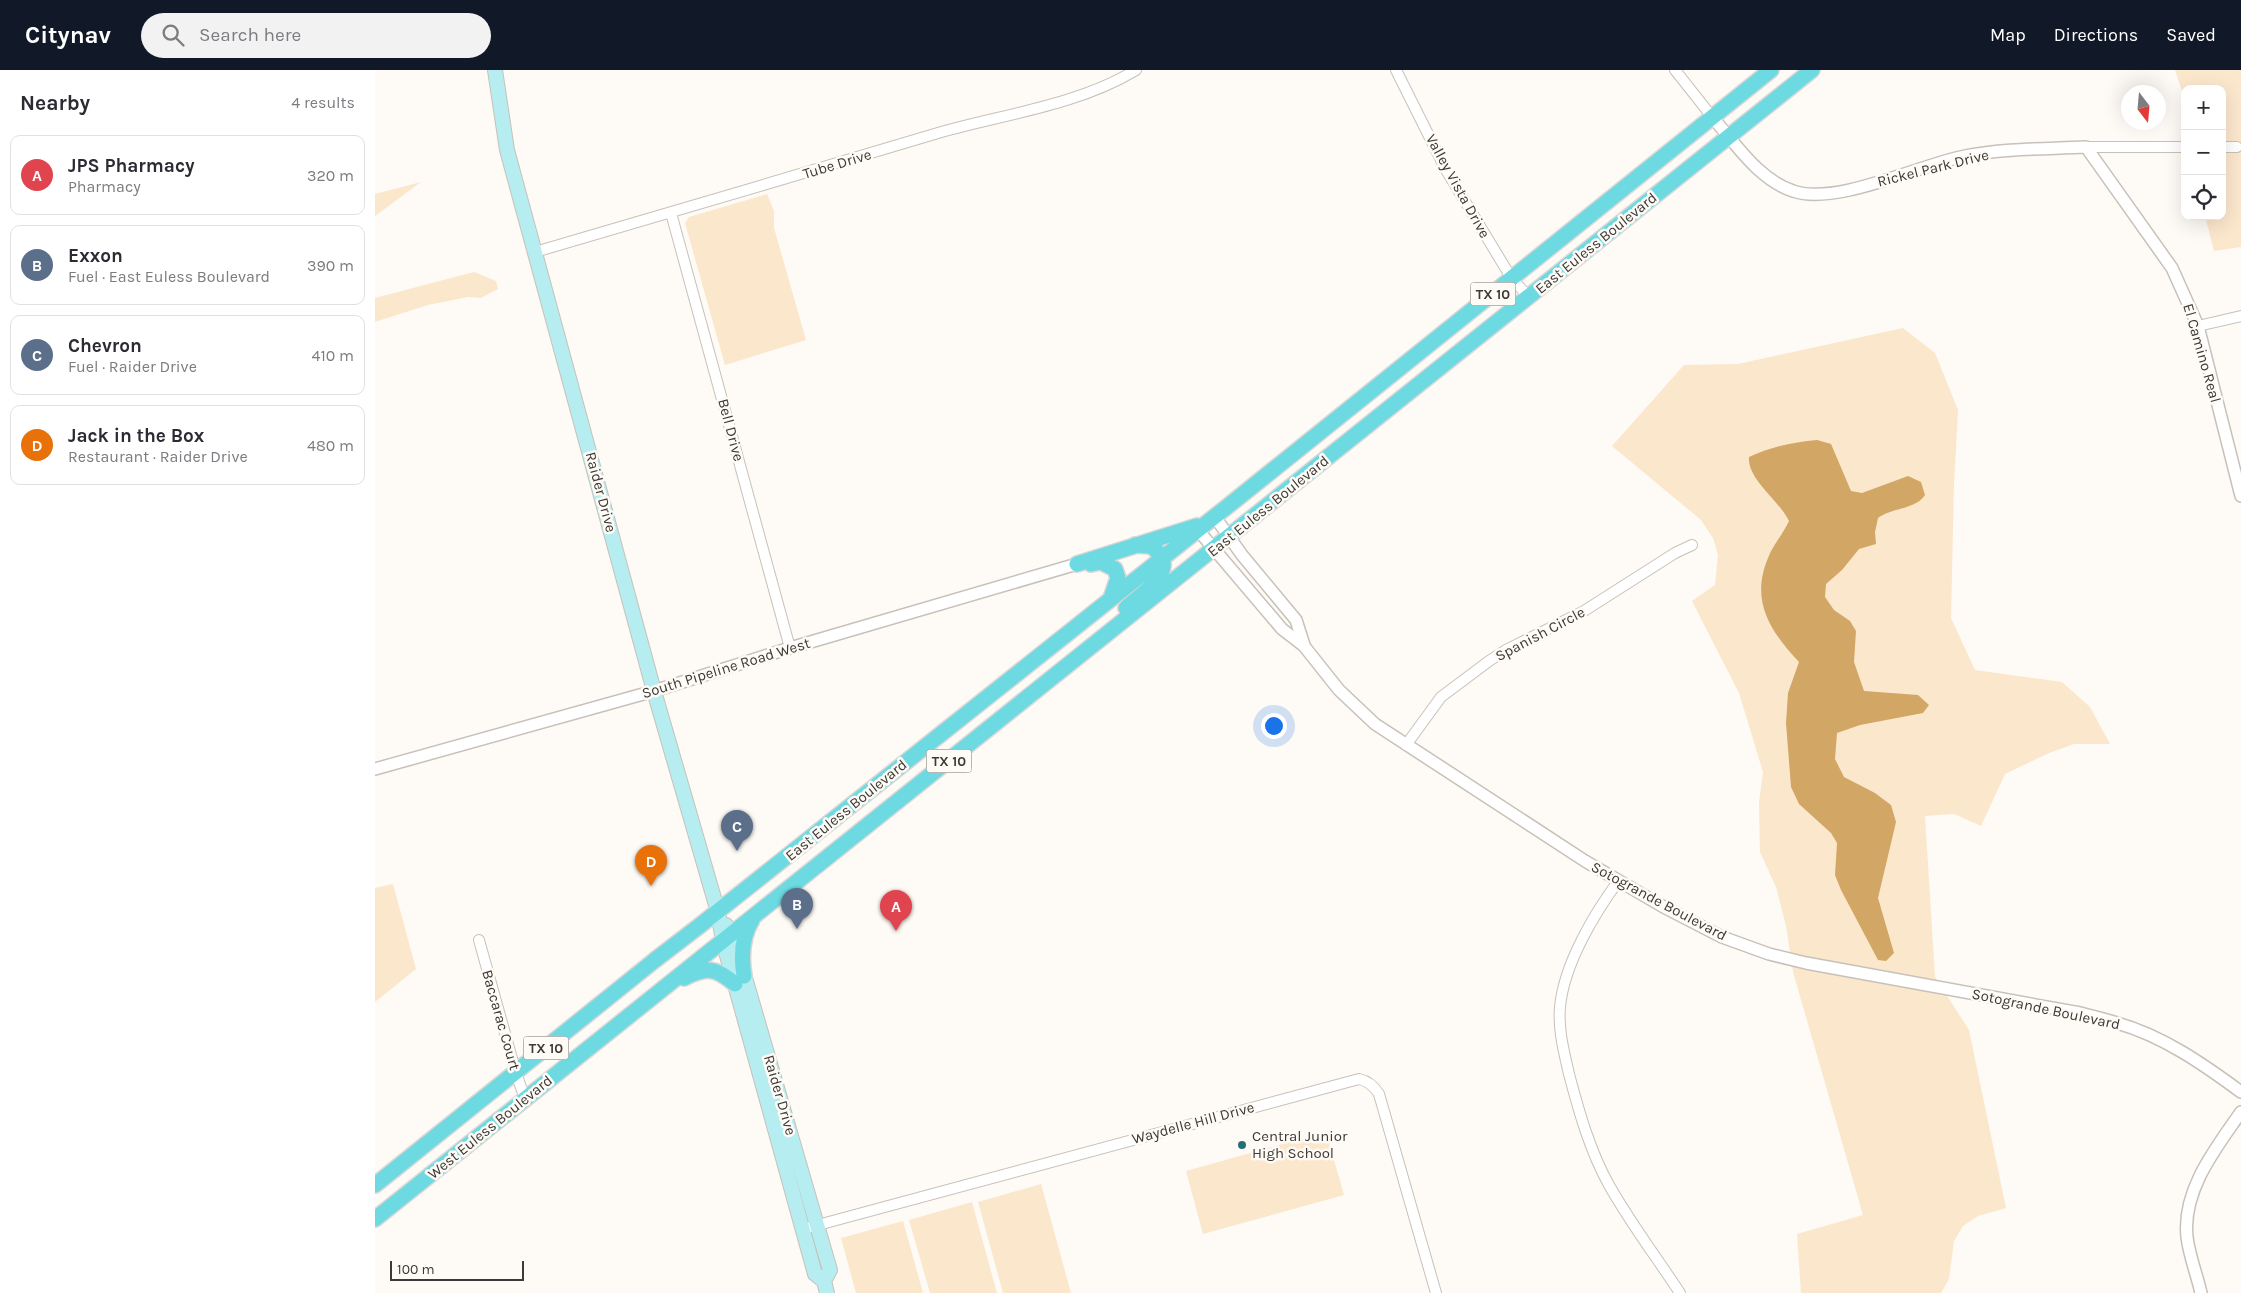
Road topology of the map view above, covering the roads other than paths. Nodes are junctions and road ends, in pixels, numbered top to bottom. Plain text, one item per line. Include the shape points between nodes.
1 (495, 70) edge
2 (1136, 70) edge
3 (1396, 70) edge
4 (1675, 70) edge
5 (1771, 70) edge
6 (1812, 70) edge
7 (1713, 118) junction
8 (1729, 136) junction
9 (2086, 147) junction
10 (2181, 147) edge
11 (2226, 147) edge
12 (2237, 147) dead end
13 (671, 213) junction
14 (535, 252) junction
15 (1512, 278) junction
16 (1529, 297) junction
17 (2241, 316) edge
18 (2198, 326) junction
19 (2241, 496) edge
20 (1206, 523) junction
21 (1229, 538) junction
22 (1135, 545) junction
23 (1692, 546) dead end
24 (1215, 549) junction
25 (1162, 558) junction
26 (1077, 564) junction
27 (1111, 599) junction
28 (1304, 646) junction
29 (791, 648) junction
30 (1087, 651) junction
31 (654, 691) junction
32 (947, 728) junction
33 (1406, 745) junction
34 (964, 749) junction
35 (375, 769) edge
36 (1619, 880) junction
37 (718, 912) junction
38 (756, 915) junction
39 (728, 937) junction
40 (479, 940) dead end
41 (740, 980) junction
42 (663, 989) junction
43 (758, 1042) junction
44 (516, 1073) junction
45 (2241, 1092) edge
46 (525, 1099) junction
47 (2241, 1112) edge
48 (375, 1186) edge
49 (375, 1219) edge
50 (817, 1225) junction
51 (803, 1229) junction
52 (825, 1287) edge
53 (1436, 1293) edge
54 (1680, 1293) edge
55 (2201, 1293) edge

1 - 14 main road, Raider Drive via 507,150
2 - 13 street, Tube Drive via 1063,101 939,133
3 - 15 street, Valley Vista Drive via 1446,170
4 - 7 street
5 - 7 main road, East Euless Boulevard / TX 10
6 - 8 main road, East Euless Boulevard / TX 10
7 - 8 street, Rickel Park Drive
7 - 15 main road, East Euless Boulevard / TX 10
8 - 9 street, Rickel Park Drive via 1777,184 1813,195 1837,194 1965,156 2010,150
8 - 16 main road, East Euless Boulevard / TX 10
9 - 10 street, Rickel Park Drive
9 - 18 street, El Camino Real via 2172,268
11 - 12 street
13 - 14 street, Tube Drive
13 - 29 street, Bell Drive
14 - 31 main road, Raider Drive
15 - 16 street, Valley Vista Drive
15 - 20 main road, East Euless Boulevard / TX 10
16 - 21 main road, East Euless Boulevard / TX 10
17 - 18 street
18 - 19 street, El Camino Real
20 - 21 street, Sotogrande Boulevard
20 - 22 main road
20 - 24 street, Sotogrande Boulevard
20 - 25 main road, East Euless Boulevard / TX 10
21 - 24 main road, East Euless Boulevard / TX 10
21 - 28 street, Sotogrande Boulevard via 1295,620
22 - 25 main road via 1151,546
22 - 26 main road
23 - 33 street, Spanish Circle via 1675,553 1584,611 1489,661 1441,697
24 - 28 street, Sotogrande Boulevard via 1282,629
24 - 30 main road, East Euless Boulevard / TX 10
25 - 27 main road, East Euless Boulevard / TX 10
25 - 30 main road via 1162,573 1157,581 1108,624
26 - 27 main road via 1101,562 1115,570 1118,578
26 - 29 street, South Pipeline Road West
27 - 32 main road, East Euless Boulevard / TX 10
28 - 33 street, Sotogrande Boulevard via 1339,690 1375,724
29 - 31 street, South Pipeline Road West
30 - 34 main road, East Euless Boulevard / TX 10
31 - 35 street, South Pipeline Road West
31 - 37 main road, Raider Drive
32 - 34 main road
32 - 37 main road, East Euless Boulevard / TX 10
33 - 36 street, Sotogrande Boulevard via 1585,862
34 - 38 main road, East Euless Boulevard / TX 10
36 - 45 street, Sotogrande Boulevard via 1722,937 1769,954 2118,1023 2153,1037 2199,1062
36 - 54 street via 1584,937 1565,982 1560,1005 1561,1036 1593,1151 1609,1184
37 - 39 main road, Raider Drive
37 - 44 main road, West Euless Boulevard / TX 10
38 - 39 main road, East Euless Boulevard / TX 10
38 - 41 main road via 743,942
39 - 41 main road, Raider Drive
39 - 42 main road, West Euless Boulevard / TX 10
40 - 44 street, Baccarac Court
41 - 42 main road via 706,970 695,972
41 - 43 main road, Raider Drive
42 - 46 main road, West Euless Boulevard / TX 10
43 - 50 main road, Raider Drive
43 - 51 main road, Raider Drive
44 - 46 street, Baccarac Court
44 - 48 main road, West Euless Boulevard / TX 10
46 - 49 main road, West Euless Boulevard / TX 10
47 - 55 street via 2206,1164 2189,1209 2187,1238
50 - 51 street, Waydelle Hill Drive
50 - 52 main road, Raider Drive via 830,1270
50 - 53 street, Waydelle Hill Drive via 1359,1079 1370,1084 1379,1094
51 - 52 main road, Raider Drive via 815,1274

